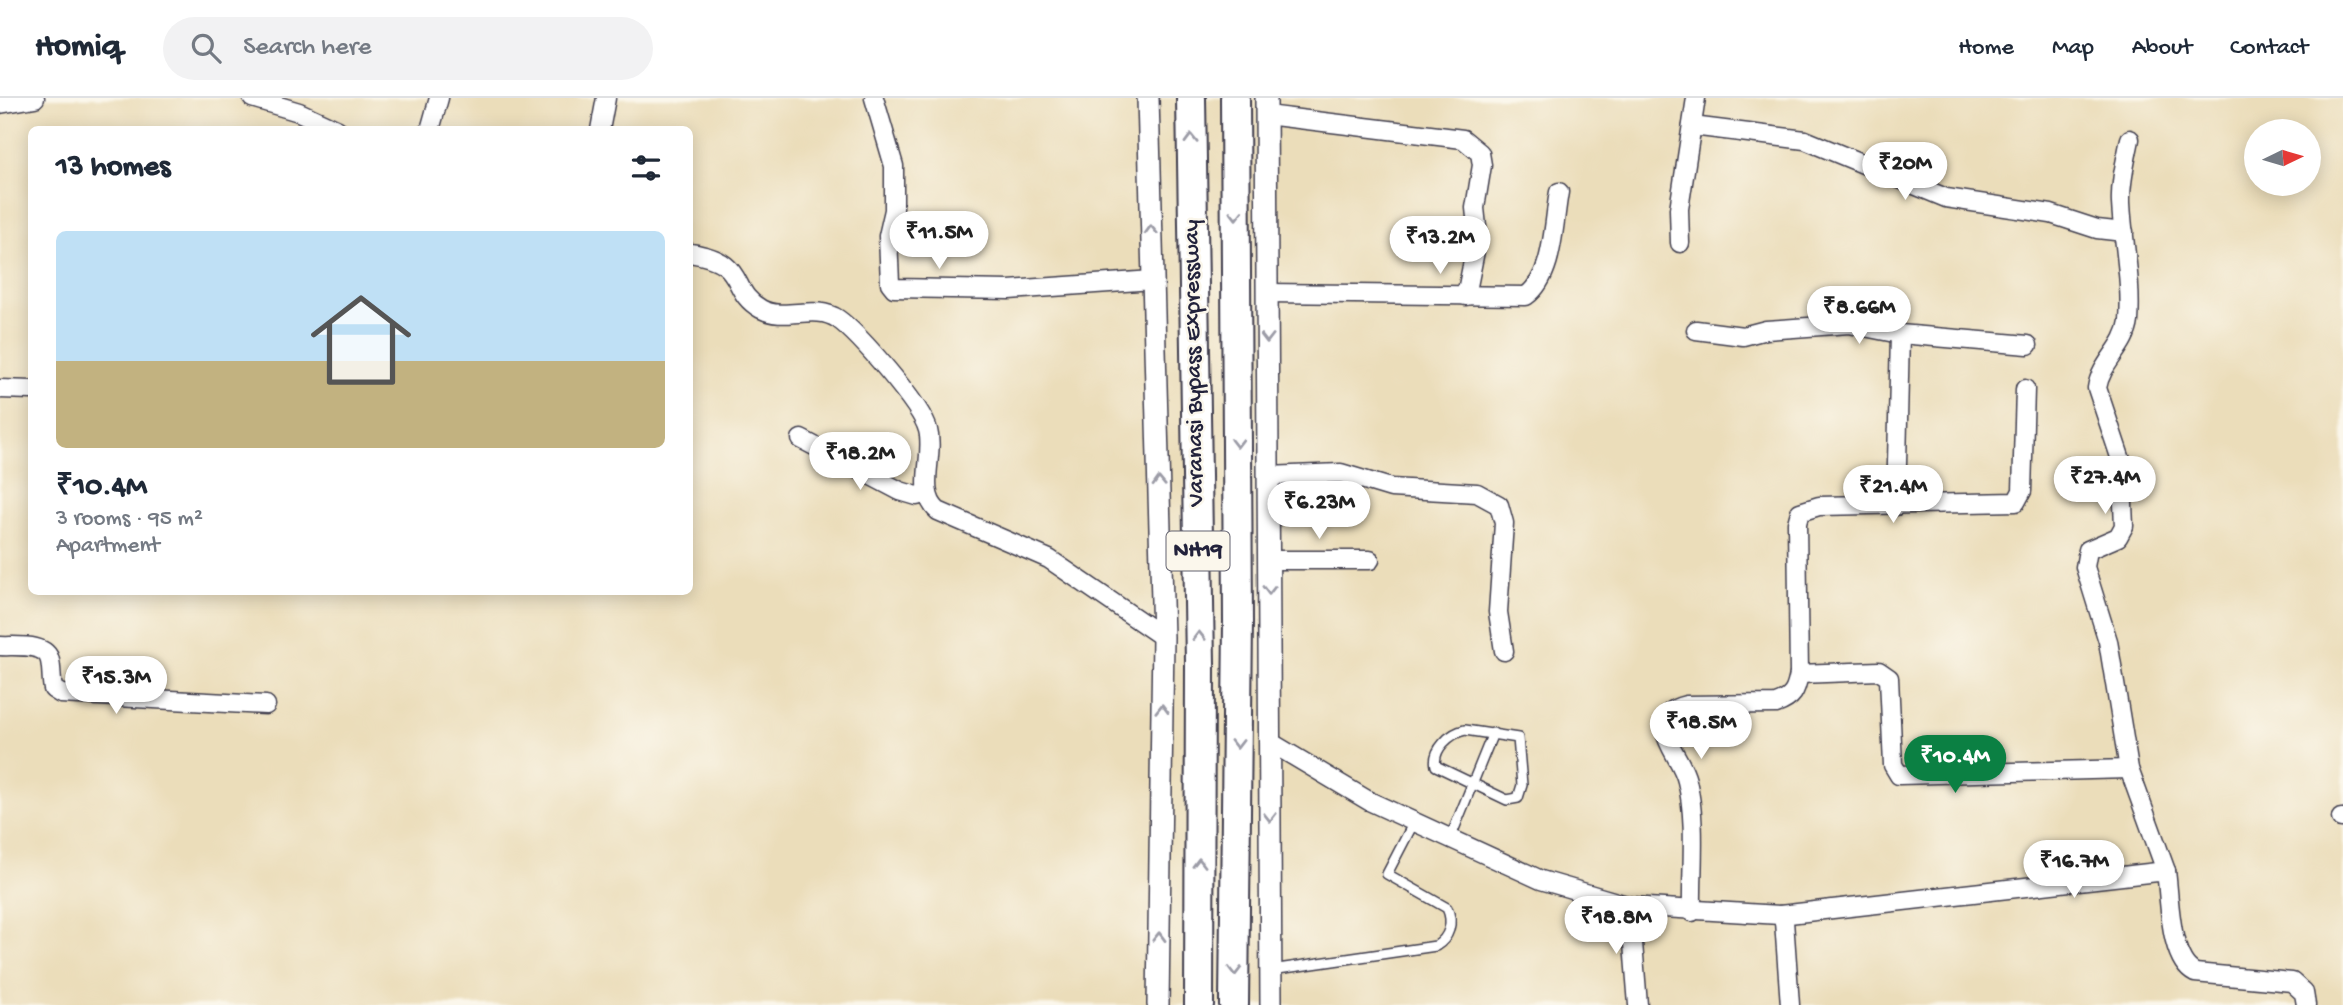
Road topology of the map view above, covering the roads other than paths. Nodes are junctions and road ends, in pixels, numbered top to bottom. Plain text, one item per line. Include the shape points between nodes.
1 (35, 98) edge
2 (252, 98) edge
3 (439, 98) edge
4 (606, 98) edge
5 (874, 98) edge
6 (1148, 98) edge
7 (1191, 98) edge
8 (1235, 98) edge
9 (1696, 98) edge
10 (0, 104) edge
11 (1266, 106) edge
12 (330, 126) edge
13 (431, 126) edge
14 (601, 126) edge
15 (1692, 127) junction
16 (2130, 139) dead end
17 (1559, 192) dead end
18 (2124, 232) junction
19 (1680, 243) dead end
20 (693, 254) edge
21 (1153, 281) junction
22 (1267, 293) junction
23 (1466, 296) junction
24 (1696, 330) dead end
25 (1900, 334) junction
26 (2028, 345) dead end
27 (2025, 389) dead end
28 (0, 390) edge
29 (28, 390) edge
30 (801, 439) dead end
31 (1268, 476) junction
32 (927, 493) junction
33 (1896, 506) junction
34 (1269, 560) junction
35 (1370, 560) dead end
36 (1163, 637) junction
37 (0, 646) edge
38 (1504, 651) dead end
39 (1800, 674) junction
40 (266, 705) dead end
41 (1493, 733) junction
42 (1269, 742) junction
43 (2129, 769) junction
44 (1472, 785) junction
45 (1414, 822) junction
46 (1450, 839) junction
47 (2166, 871) junction
48 (1630, 906) junction
49 (1692, 912) junction
50 (1780, 915) junction
51 (1271, 970) junction
52 (1158, 1005) edge
53 (1199, 1005) edge
54 (1234, 1005) edge
55 (1271, 1005) edge
56 (1638, 1005) edge
57 (1790, 1005) edge
58 (2306, 1005) edge

1 - 10 street
2 - 12 street via 299,111
3 - 13 street
4 - 14 street
5 - 21 street via 894,166 894,210 888,236 890,284 894,288 1009,290
21 -> 6 street
53 -> 7 highway, Varanasi Bypass Expressway / NH19 via 1200,664
8 -> 54 highway, Varanasi Bypass Expressway / NH19 via 1238,621
9 - 15 street
11 - 22 street
11 - 23 street via 1463,139 1474,146 1482,165 1475,208 1478,236
15 - 18 street via 1805,140 1946,198 2051,214 2097,229
15 - 19 street via 1679,209
16 - 18 street via 2121,201
17 - 23 street via 1538,288 1526,296
18 - 43 street via 2129,325 2099,376 2097,388 2122,460 2124,526 2118,537 2088,550 2085,567 2108,641
20 - 32 street via 718,258 733,270 758,308 775,314 816,312 835,317 852,330 918,410 928,429
36 -> 21 street
22 - 23 street
22 -> 31 street
24 - 25 street via 1743,336 1838,324
25 - 26 street
25 - 33 street
27 - 33 street via 2022,491 2016,502
28 - 29 street
30 - 32 street via 900,491 917,496
31 - 34 street
31 - 38 street via 1341,473 1380,486 1466,491 1493,500 1504,523 1498,612
32 - 36 street via 938,511 1049,559
33 - 39 street via 1819,506 1800,512
34 - 35 street
34 -> 42 street
52 -> 36 street
37 - 40 street via 45,651 53,689 61,694
39 - 43 street via 1879,671 1889,678 1893,765 1899,775
39 - 49 street via 1788,700 1776,704 1686,705 1667,715 1665,730 1690,797
41 - 44 lane
41 - 44 lane via 1457,732 1437,754 1436,766
41 - 44 lane via 1517,738 1522,793 1507,800
42 - 45 street
42 -> 51 street
43 - 47 street
44 - 46 lane
45 - 46 street
45 - 51 lane via 1387,874 1447,908 1450,923 1444,941 1436,946
46 - 48 street via 1541,880
47 - 50 street
47 - 58 street via 2177,952 2187,969 2292,982 2304,993
48 - 49 street
48 - 56 street
49 - 50 street
50 - 57 street
51 - 55 street

